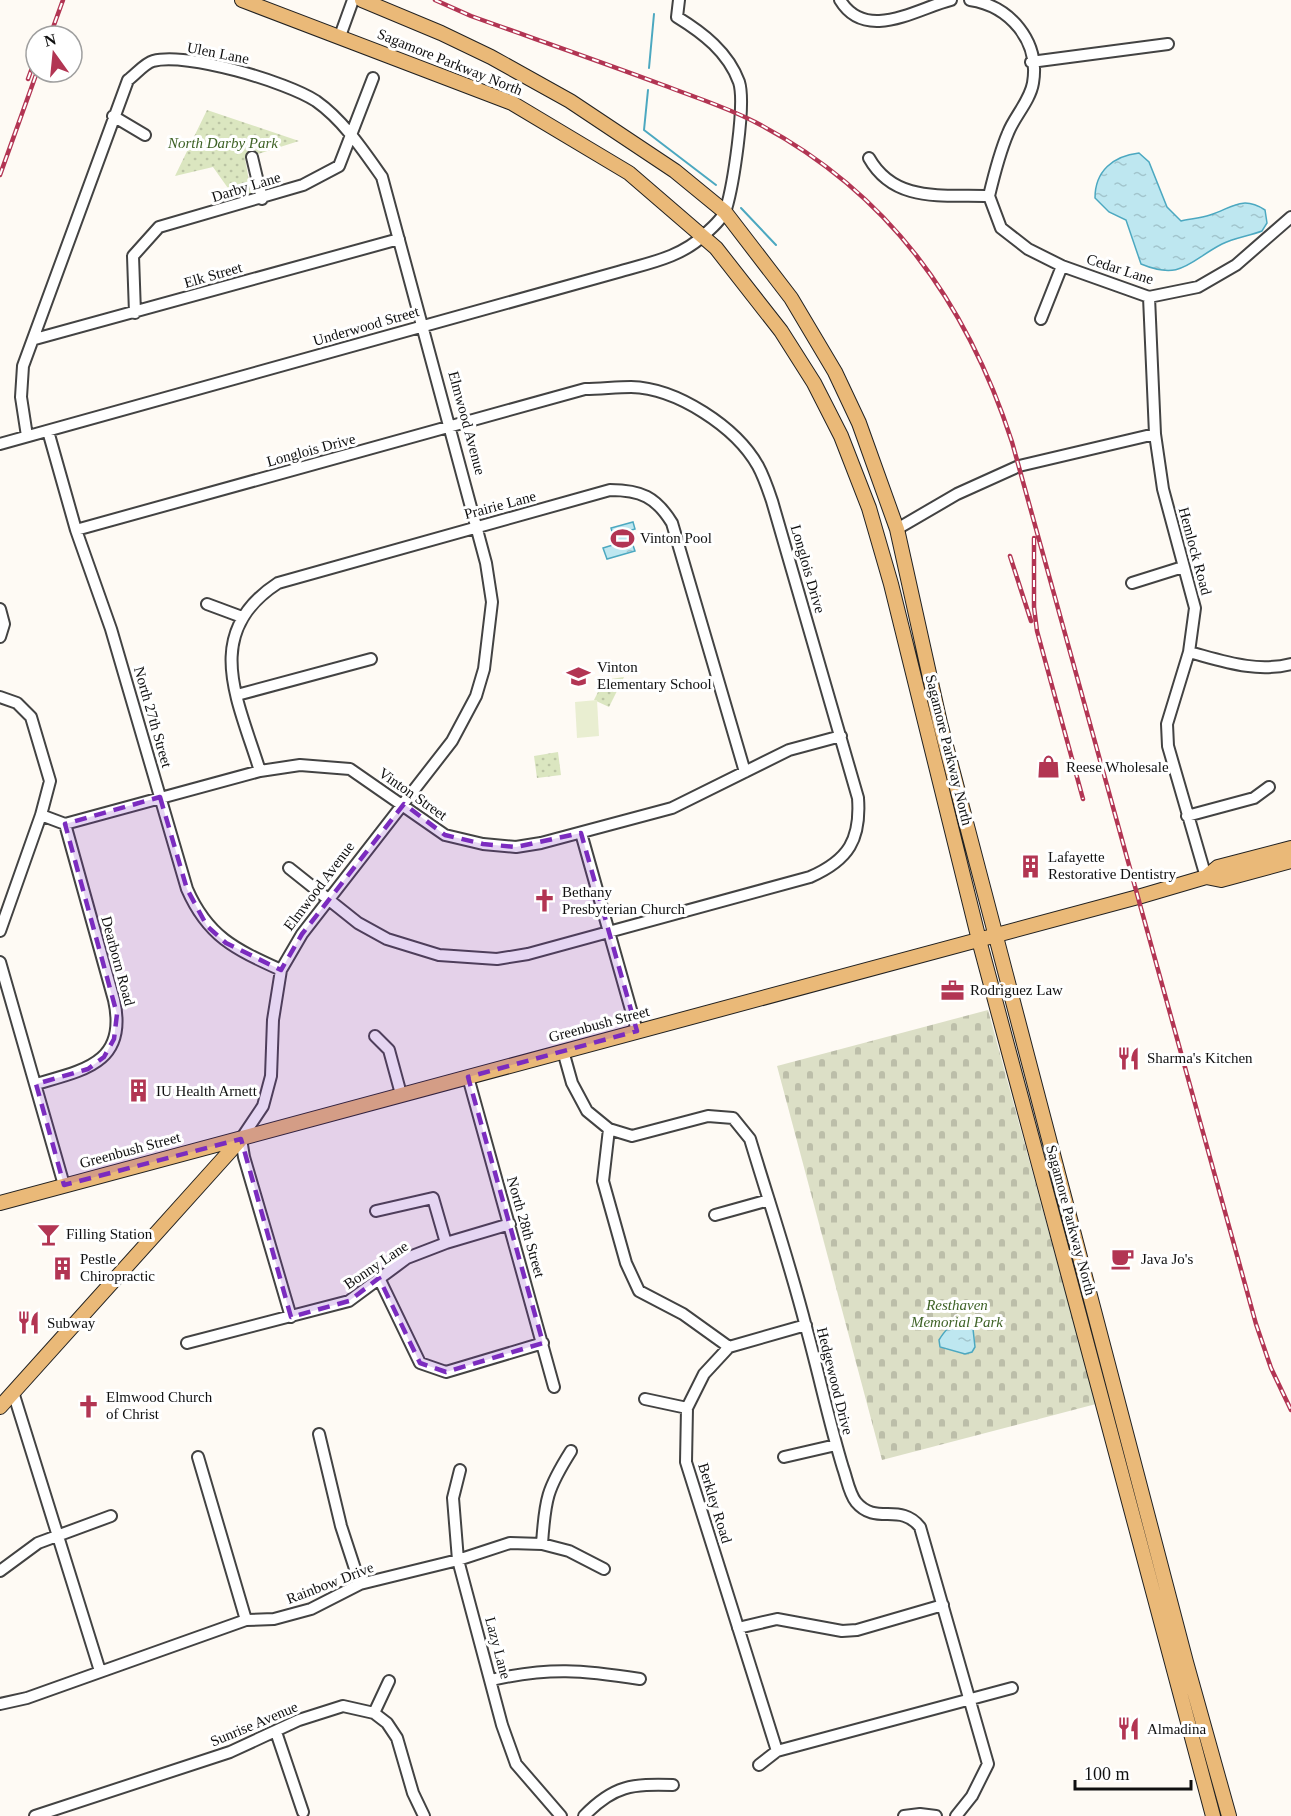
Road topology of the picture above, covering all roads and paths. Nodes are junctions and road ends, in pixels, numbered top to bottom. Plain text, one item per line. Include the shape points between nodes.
1 (242, 0) edge
2 (354, 0) edge
3 (362, 0) edge
4 (679, 0) edge
5 (840, 0) edge
6 (951, 0) edge
7 (970, 0) edge
8 (986, 1) edge
9 (340, 36) junction
10 (1168, 44) dead end
11 (1031, 62) junction
12 (373, 78) dead end
13 (113, 116) junction
14 (145, 135) dead end
15 (351, 135) junction
16 (252, 157) dead end
17 (869, 158) dead end
18 (989, 196) junction
19 (262, 199) junction
20 (725, 212) junction
21 (1291, 217) edge
22 (704, 235) junction
23 (399, 239) junction
24 (1062, 266) junction
25 (1149, 297) junction
26 (135, 313) junction
27 (1041, 319) dead end
28 (424, 326) junction
29 (35, 339) junction
30 (450, 428) junction
31 (48, 431) junction
32 (1155, 434) junction
33 (27, 436) junction
34 (0, 444) edge
35 (478, 527) junction
36 (76, 530) junction
37 (897, 530) junction
38 (1183, 567) junction
39 (1132, 583) dead end
40 (207, 604) dead end
41 (0, 609) edge
42 (242, 616) junction
43 (0, 637) edge
44 (1189, 652) junction
45 (371, 659) dead end
46 (1291, 664) edge
47 (237, 695) junction
48 (0, 697) edge
49 (841, 736) junction
50 (260, 771) junction
51 (745, 772) junction
52 (1269, 787) dead end
53 (160, 797) junction
54 (404, 804) junction
55 (41, 815) junction
56 (1187, 816) junction
57 (65, 824) junction
58 (581, 833) junction
59 (1291, 848) edge
60 (1291, 861) edge
61 (289, 868) dead end
62 (1206, 877) junction
63 (328, 900) junction
64 (0, 931) edge
65 (609, 932) junction
66 (996, 935) junction
67 (979, 940) junction
68 (0, 962) edge
69 (281, 970) junction
70 (2, 981) edge
71 (637, 1031) junction
72 (375, 1036) dead end
73 (563, 1051) junction
74 (468, 1077) junction
75 (36, 1084) junction
76 (401, 1094) junction
77 (609, 1129) junction
78 (241, 1139) junction
79 (64, 1185) junction
80 (769, 1200) junction
81 (0, 1203) edge
82 (376, 1211) dead end
83 (715, 1215) dead end
84 (510, 1224) junction
85 (446, 1243) junction
86 (380, 1278) junction
87 (291, 1317) junction
88 (806, 1325) junction
89 (187, 1343) dead end
90 (543, 1343) junction
91 (729, 1347) junction
92 (554, 1387) dead end
93 (13, 1392) junction
94 (645, 1399) dead end
95 (0, 1407) edge
96 (687, 1408) junction
97 (319, 1434) dead end
98 (836, 1445) junction
99 (571, 1451) dead end
100 (198, 1456) dead end
101 (784, 1457) dead end
102 (460, 1470) dead end
103 (111, 1516) dead end
104 (57, 1534) junction
105 (542, 1544) junction
106 (458, 1560) junction
107 (604, 1569) dead end
108 (0, 1571) edge
109 (360, 1584) junction
110 (943, 1605) junction
111 (246, 1620) junction
112 (738, 1628) junction
113 (100, 1671) junction
114 (640, 1678) dead end
115 (491, 1680) junction
116 (389, 1681) dead end
117 (1012, 1688) dead end
118 (970, 1697) junction
119 (0, 1704) edge
120 (374, 1713) junction
121 (276, 1732) junction
122 (777, 1751) junction
123 (759, 1765) dead end
124 (673, 1785) dead end
125 (303, 1812) dead end
126 (35, 1816) edge
127 (424, 1816) edge
128 (561, 1816) edge
129 (584, 1816) edge
130 (904, 1816) edge
131 (936, 1816) edge
132 (956, 1816) edge
133 (1213, 1816) edge
134 (1229, 1816) edge

1 - 9 main road, Sagamore Parkway North
2 - 9 street
3 - 20 main road, Sagamore Parkway North via 441,33 570,101 675,171
4 - 20 street via 677,17 721,50 739,83 736,156
5 - 6 street via 854,14 887,21
7 - 8 street
8 - 11 street via 1018,25
9 - 22 main road, Sagamore Parkway North via 512,103 629,173
10 - 11 street
11 - 18 street via 1033,84 1008,132
12 - 15 street, Darby Lane
13 - 14 street
13 - 15 street, Ulen Lane via 128,81 152,61 183,60 268,79 316,101
13 - 29 street, Ulen Lane
15 - 19 street, Darby Lane via 339,166 303,185
15 - 23 street, Ulen Lane via 382,177
16 - 19 street
17 - 18 street via 878,174 901,189 921,195
18 - 24 street, Cedar Lane via 1001,228 1028,249
19 - 26 street, Darby Lane via 159,227 133,256
20 - 22 street, Underwood Street
20 - 37 main road, Sagamore Parkway North via 791,298 835,372 859,423
21 - 25 street, Cedar Lane via 1236,265 1198,287
22 - 28 street, Underwood Street via 671,257
22 - 67 main road, Sagamore Parkway North via 781,331 841,436 869,508 891,584
23 - 26 street, Elk Street
23 - 28 street, Ulen Lane
24 - 25 street, Cedar Lane
24 - 27 street
25 - 32 street, Hemlock Road
26 - 29 street, Elk Street
28 - 30 street, Elmwood Avenue
28 - 31 street, Underwood Street
29 - 33 street, Ulen Lane via 23,366 21,397
30 - 35 street, Elmwood Avenue
30 - 36 street, Longlois Drive
30 - 49 street, Longlois Drive via 585,389 634,387 672,397 706,413 735,438 757,465 772,501
31 - 33 street, Underwood Street
31 - 36 street, North 27th Street
32 - 37 street via 1019,466 957,494
32 - 38 street, Hemlock Road via 1163,489
33 - 34 street, Underwood Street
35 - 42 street, Prairie Lane via 278,583 254,600
35 - 51 street, Prairie Lane via 610,490 628,490 662,506 686,566
35 - 54 street, Elmwood Avenue via 492,602 484,669 476,696 452,741
36 - 53 street, North 27th Street via 111,629
37 - 66 main road, Sagamore Parkway North via 940,723
38 - 39 street
38 - 44 street, Hemlock Road via 1195,608
40 - 42 street
41 - 43 street via 4,624
42 - 47 street, Prairie Lane via 231,649
44 - 46 street via 1245,667
44 - 56 street, Hemlock Road via 1167,724 1168,746
45 - 47 street
47 - 50 street, Prairie Lane
48 - 55 street via 17,703 31,717 50,780
49 - 51 street, Vinton Street via 789,750
49 - 65 street, Longlois Drive via 858,798 860,821 844,855 810,877
50 - 53 street, Vinton Street
50 - 54 street, Vinton Street via 300,765 350,769
51 - 58 street, Vinton Street via 684,804
52 - 56 street via 1254,798
53 - 57 street, Vinton Street
53 - 69 street, North 27th Street via 188,889 207,926 226,943
54 - 58 street, Vinton Street via 445,835 483,844 516,847
54 - 63 street, Elmwood Avenue
55 - 57 street
55 - 64 street
56 - 62 street, Hemlock Road
57 - 75 street, Dearborn Road via 114,1000 117,1028 104,1057 88,1069
58 - 65 street
59 - 62 main road, Greenbush Street via 1218,867
60 - 62 main road, Greenbush Street via 1221,880
61 - 63 street, Longlois Drive
62 - 66 main road, Greenbush Street
63 - 65 street, Longlois Drive via 357,923 387,939 439,956 497,959
63 - 69 street, Elmwood Avenue
65 - 71 street
66 - 67 main road, Greenbush Street
66 - 134 main road, Sagamore Parkway North
67 - 71 main road, Greenbush Street
67 - 133 main road, Sagamore Parkway North
68 - 70 street
69 - 78 street, Elmwood Avenue via 273,1020 271,1076 263,1106
70 - 75 street
71 - 73 main road, Greenbush Street
72 - 76 street via 389,1050
73 - 74 main road, Greenbush Street
73 - 77 street, Hedgewood Drive via 572,1083 587,1111
74 - 76 main road, Greenbush Street
74 - 84 street, North 28th Street
75 - 79 street
76 - 78 main road, Greenbush Street
77 - 80 street, Hedgewood Drive via 632,1136 708,1116 733,1118 750,1139
77 - 91 street via 603,1181 626,1263 639,1291 683,1314
78 - 79 main road, Greenbush Street
78 - 87 street
78 - 93 main road, Elmwood Avenue
79 - 81 main road, Greenbush Street
80 - 83 street
80 - 88 street, Hedgewood Drive
82 - 85 street via 433,1198
84 - 85 street, Bonny Lane
84 - 90 street, North 28th Street
85 - 86 street, Bonny Lane via 407,1258
86 - 87 street, Bonny Lane via 349,1301
86 - 90 street via 420,1363 446,1372
87 - 89 street, Bonny Lane
88 - 91 street
88 - 98 street, Hedgewood Drive
90 - 92 street, North 28th Street
91 - 96 street, Berkley Road via 704,1374
93 - 95 main road, Elmwood Avenue
93 - 104 street
94 - 96 street
96 - 112 street, Berkley Road via 686,1462
97 - 109 street via 341,1526
98 - 101 street
98 - 110 street, Hedgewood Drive via 859,1505 875,1514 909,1516 920,1527
99 - 105 street via 553,1479 545,1501
100 - 111 street
102 - 106 street, Lazy Lane via 453,1498
103 - 104 street
104 - 108 street via 20,1554
104 - 113 street
105 - 106 street, Rainbow Drive via 510,1543
105 - 107 street, Rainbow Drive via 569,1551
106 - 109 street, Rainbow Drive
106 - 115 street, Lazy Lane
109 - 111 street, Rainbow Drive via 311,1609 274,1619
110 - 112 street via 857,1630 842,1631 777,1619
110 - 118 street, Hedgewood Drive
111 - 113 street, Rainbow Drive
112 - 122 street, Berkley Road
113 - 119 street, Rainbow Drive
114 - 115 street via 577,1669
115 - 128 street, Lazy Lane via 516,1764
116 - 120 street
117 - 118 street
118 - 122 street
118 - 132 street, Hedgewood Drive via 988,1764 972,1796
120 - 121 street, Sunrise Avenue via 343,1706
120 - 127 street via 397,1738
121 - 125 street
121 - 126 street, Sunrise Avenue via 230,1752
122 - 123 street
124 - 129 street via 637,1784 602,1797
130 - 131 street

